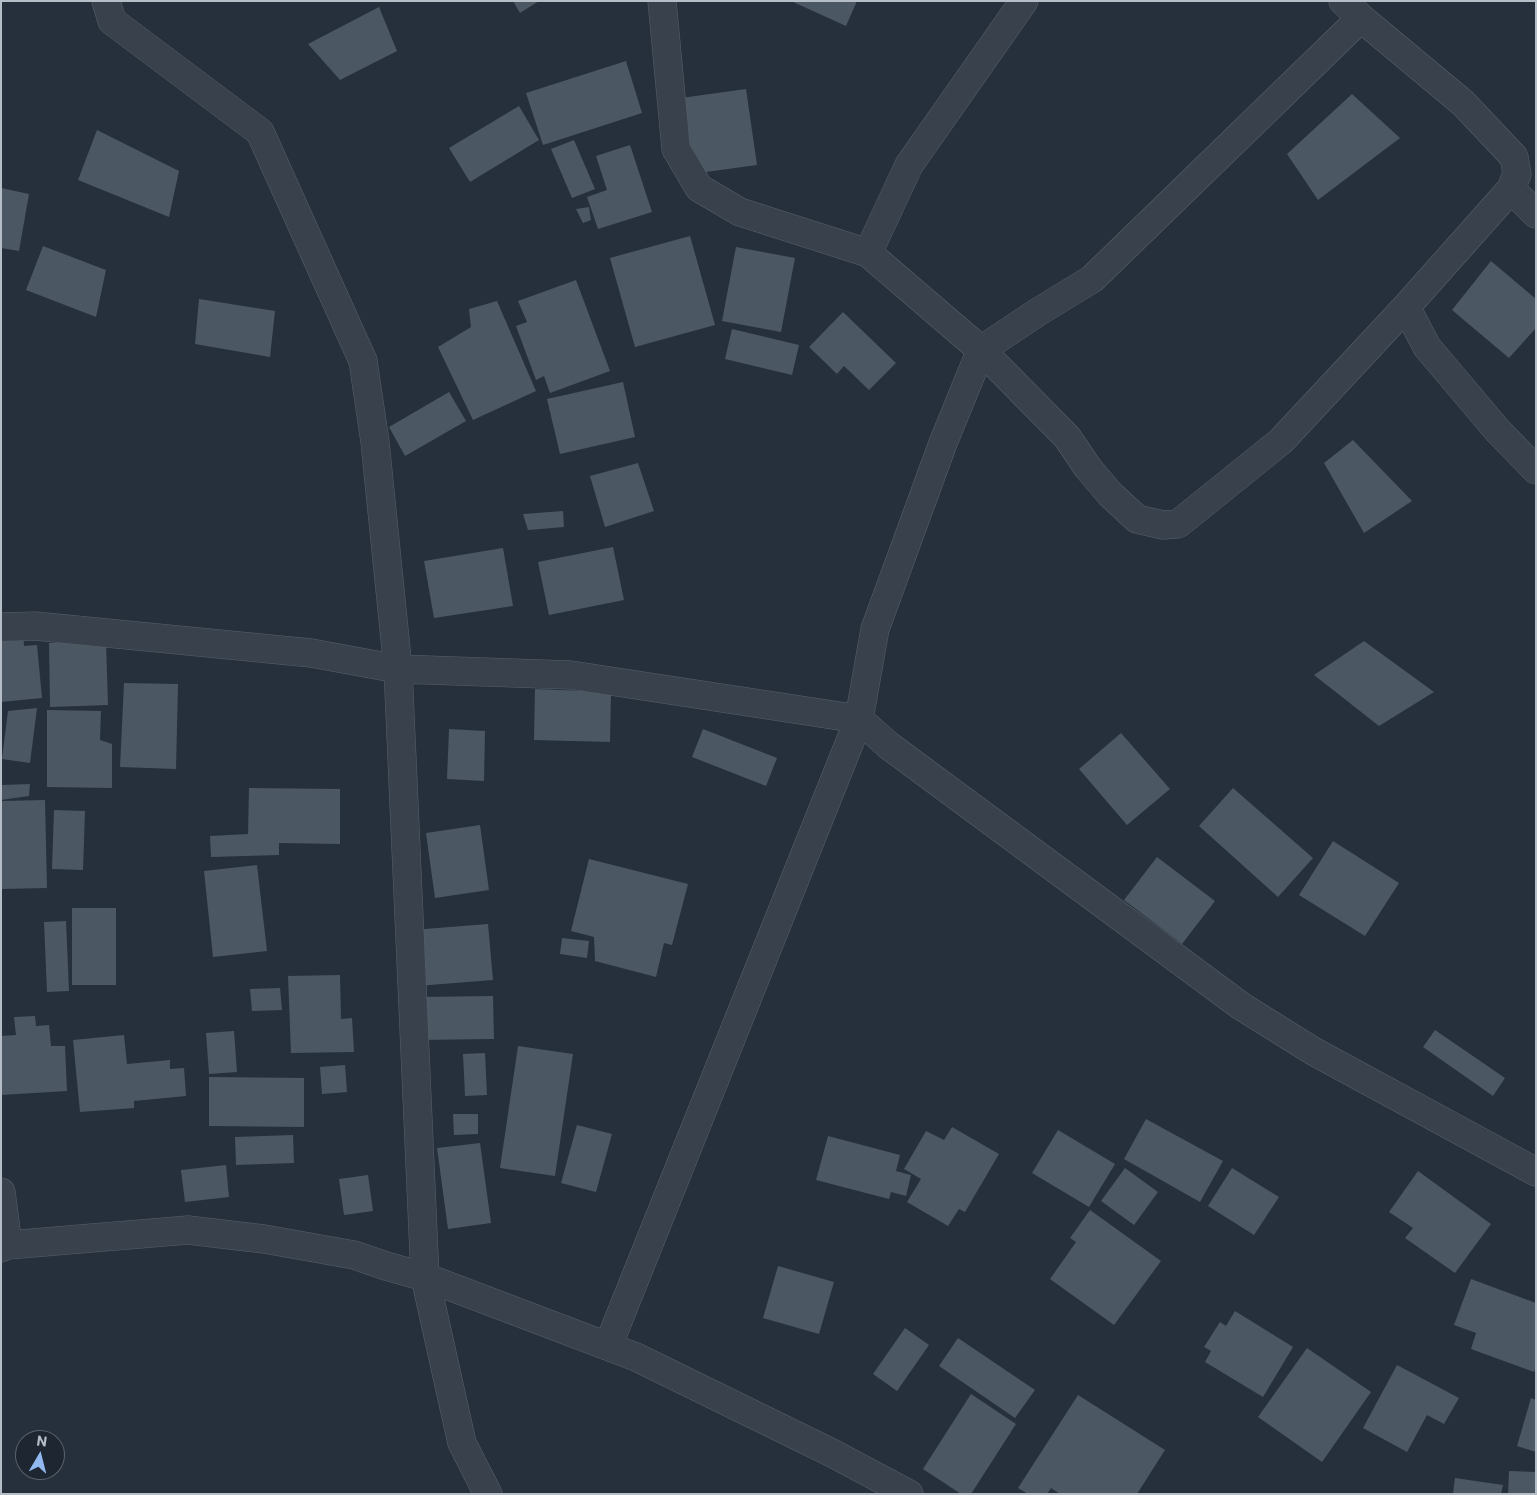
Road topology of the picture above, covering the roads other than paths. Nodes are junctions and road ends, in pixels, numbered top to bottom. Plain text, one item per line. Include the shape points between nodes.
1 (106, 1) edge
2 (662, 1) edge
3 (1024, 1) edge
4 (1352, 10) edge
5 (1511, 189) junction
6 (1536, 214) edge
7 (868, 253) junction
8 (1406, 307) junction
9 (981, 350) junction
10 (1536, 470) edge
11 (1, 627) edge
12 (398, 669) junction
13 (859, 719) junction
14 (1536, 1172) edge
15 (1, 1192) edge
16 (5, 1247) edge
17 (425, 1277) junction
18 (608, 1346) junction
19 (488, 1494) edge
20 (909, 1494) edge

1 - 12 street via 112,22 260,132 363,361 375,442
2 - 7 street via 676,149 699,188 740,212
3 - 7 street via 909,165
4 - 5 street via 1462,103 1514,157 1517,174
4 - 9 street via 1092,279
5 - 6 street
5 - 8 street
7 - 9 street
8 - 9 street via 1280,441 1178,524 1163,525 1137,518 1110,494 1067,437
8 - 10 street via 1427,346 1498,431
9 - 13 street via 875,629
11 - 12 street via 34,626 311,653
12 - 13 street via 571,675
12 - 17 street
13 - 14 street via 888,745 1241,1006 1313,1051
13 - 18 street
15 - 16 street
16 - 17 street via 188,1230 264,1238 354,1255
17 - 18 street
17 - 19 street via 462,1443
18 - 20 street via 788,1431

